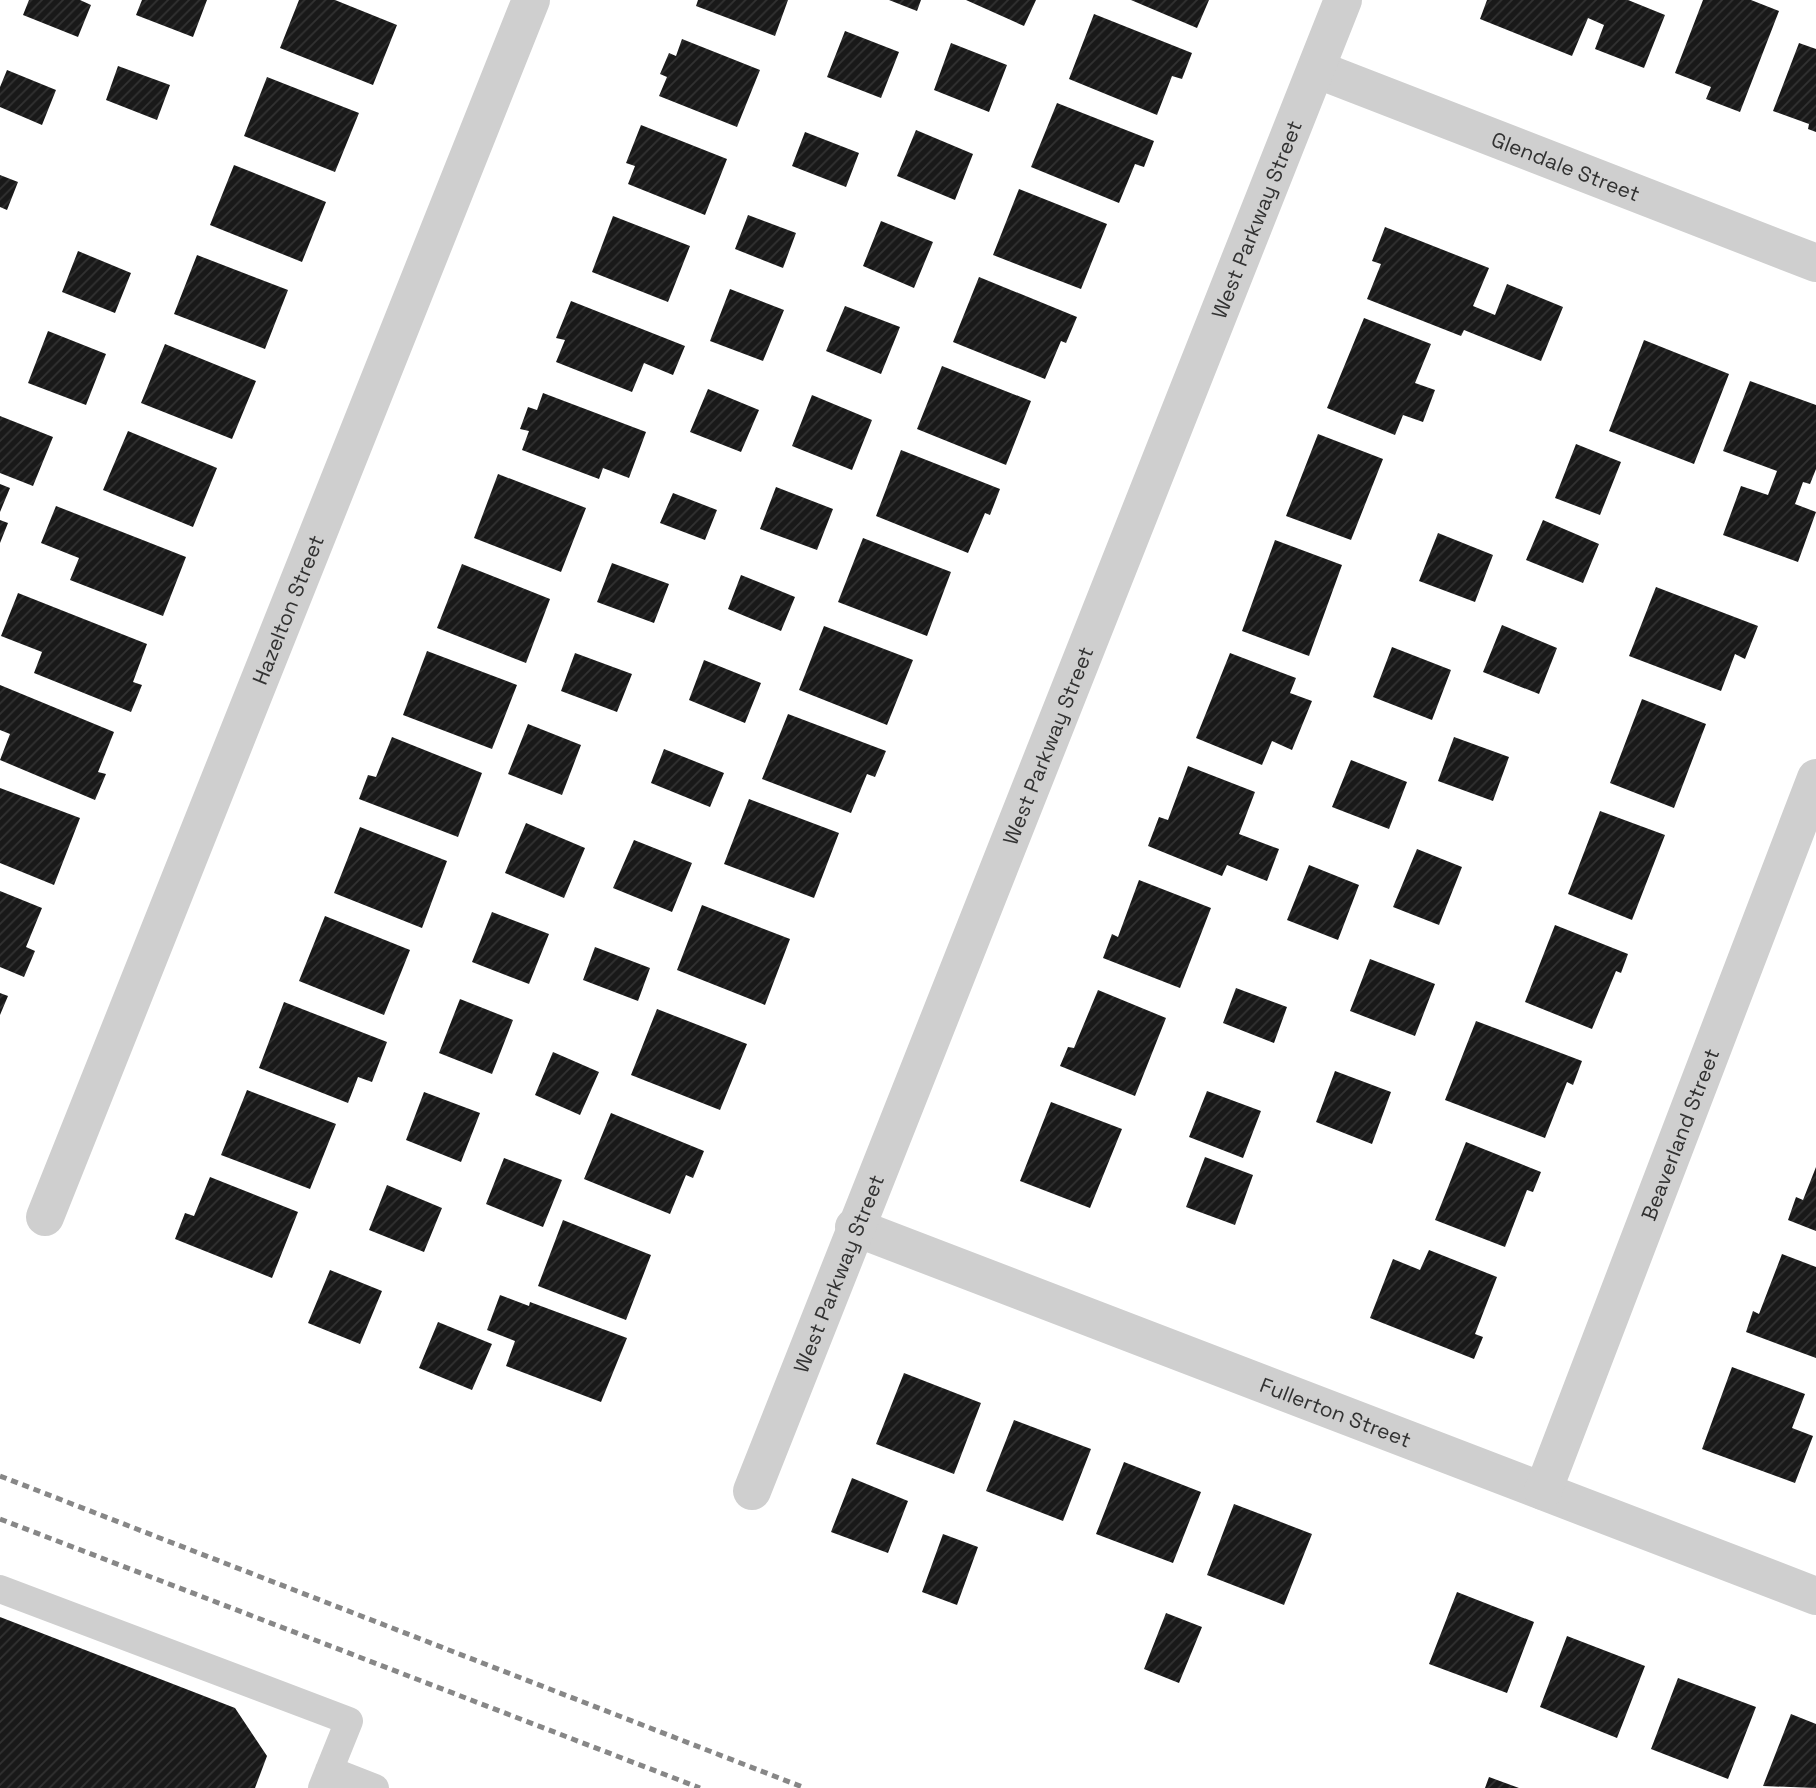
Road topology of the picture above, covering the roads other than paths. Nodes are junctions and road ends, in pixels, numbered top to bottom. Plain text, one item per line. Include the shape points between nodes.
1 (531, 0) edge
2 (1343, 0) edge
3 (1316, 69) junction
4 (1816, 263) edge
5 (1816, 778) edge
6 (45, 1217) dead end
7 (855, 1227) junction
8 (752, 1491) dead end
9 (1543, 1491) junction
10 (0, 1589) edge
11 (1816, 1596) edge
12 (325, 1779) edge
13 (375, 1788) edge

1 - 6 street, Hazelton Street
2 - 3 street, West Parkway Street
3 - 4 street, Glendale Street
3 - 7 street, West Parkway Street
5 - 9 street, Beaverland Street
7 - 8 street, West Parkway Street
7 - 9 street, Fullerton Street
9 - 11 street, Fullerton Street
10 - 12 lane via 349,1721
12 - 13 lane

